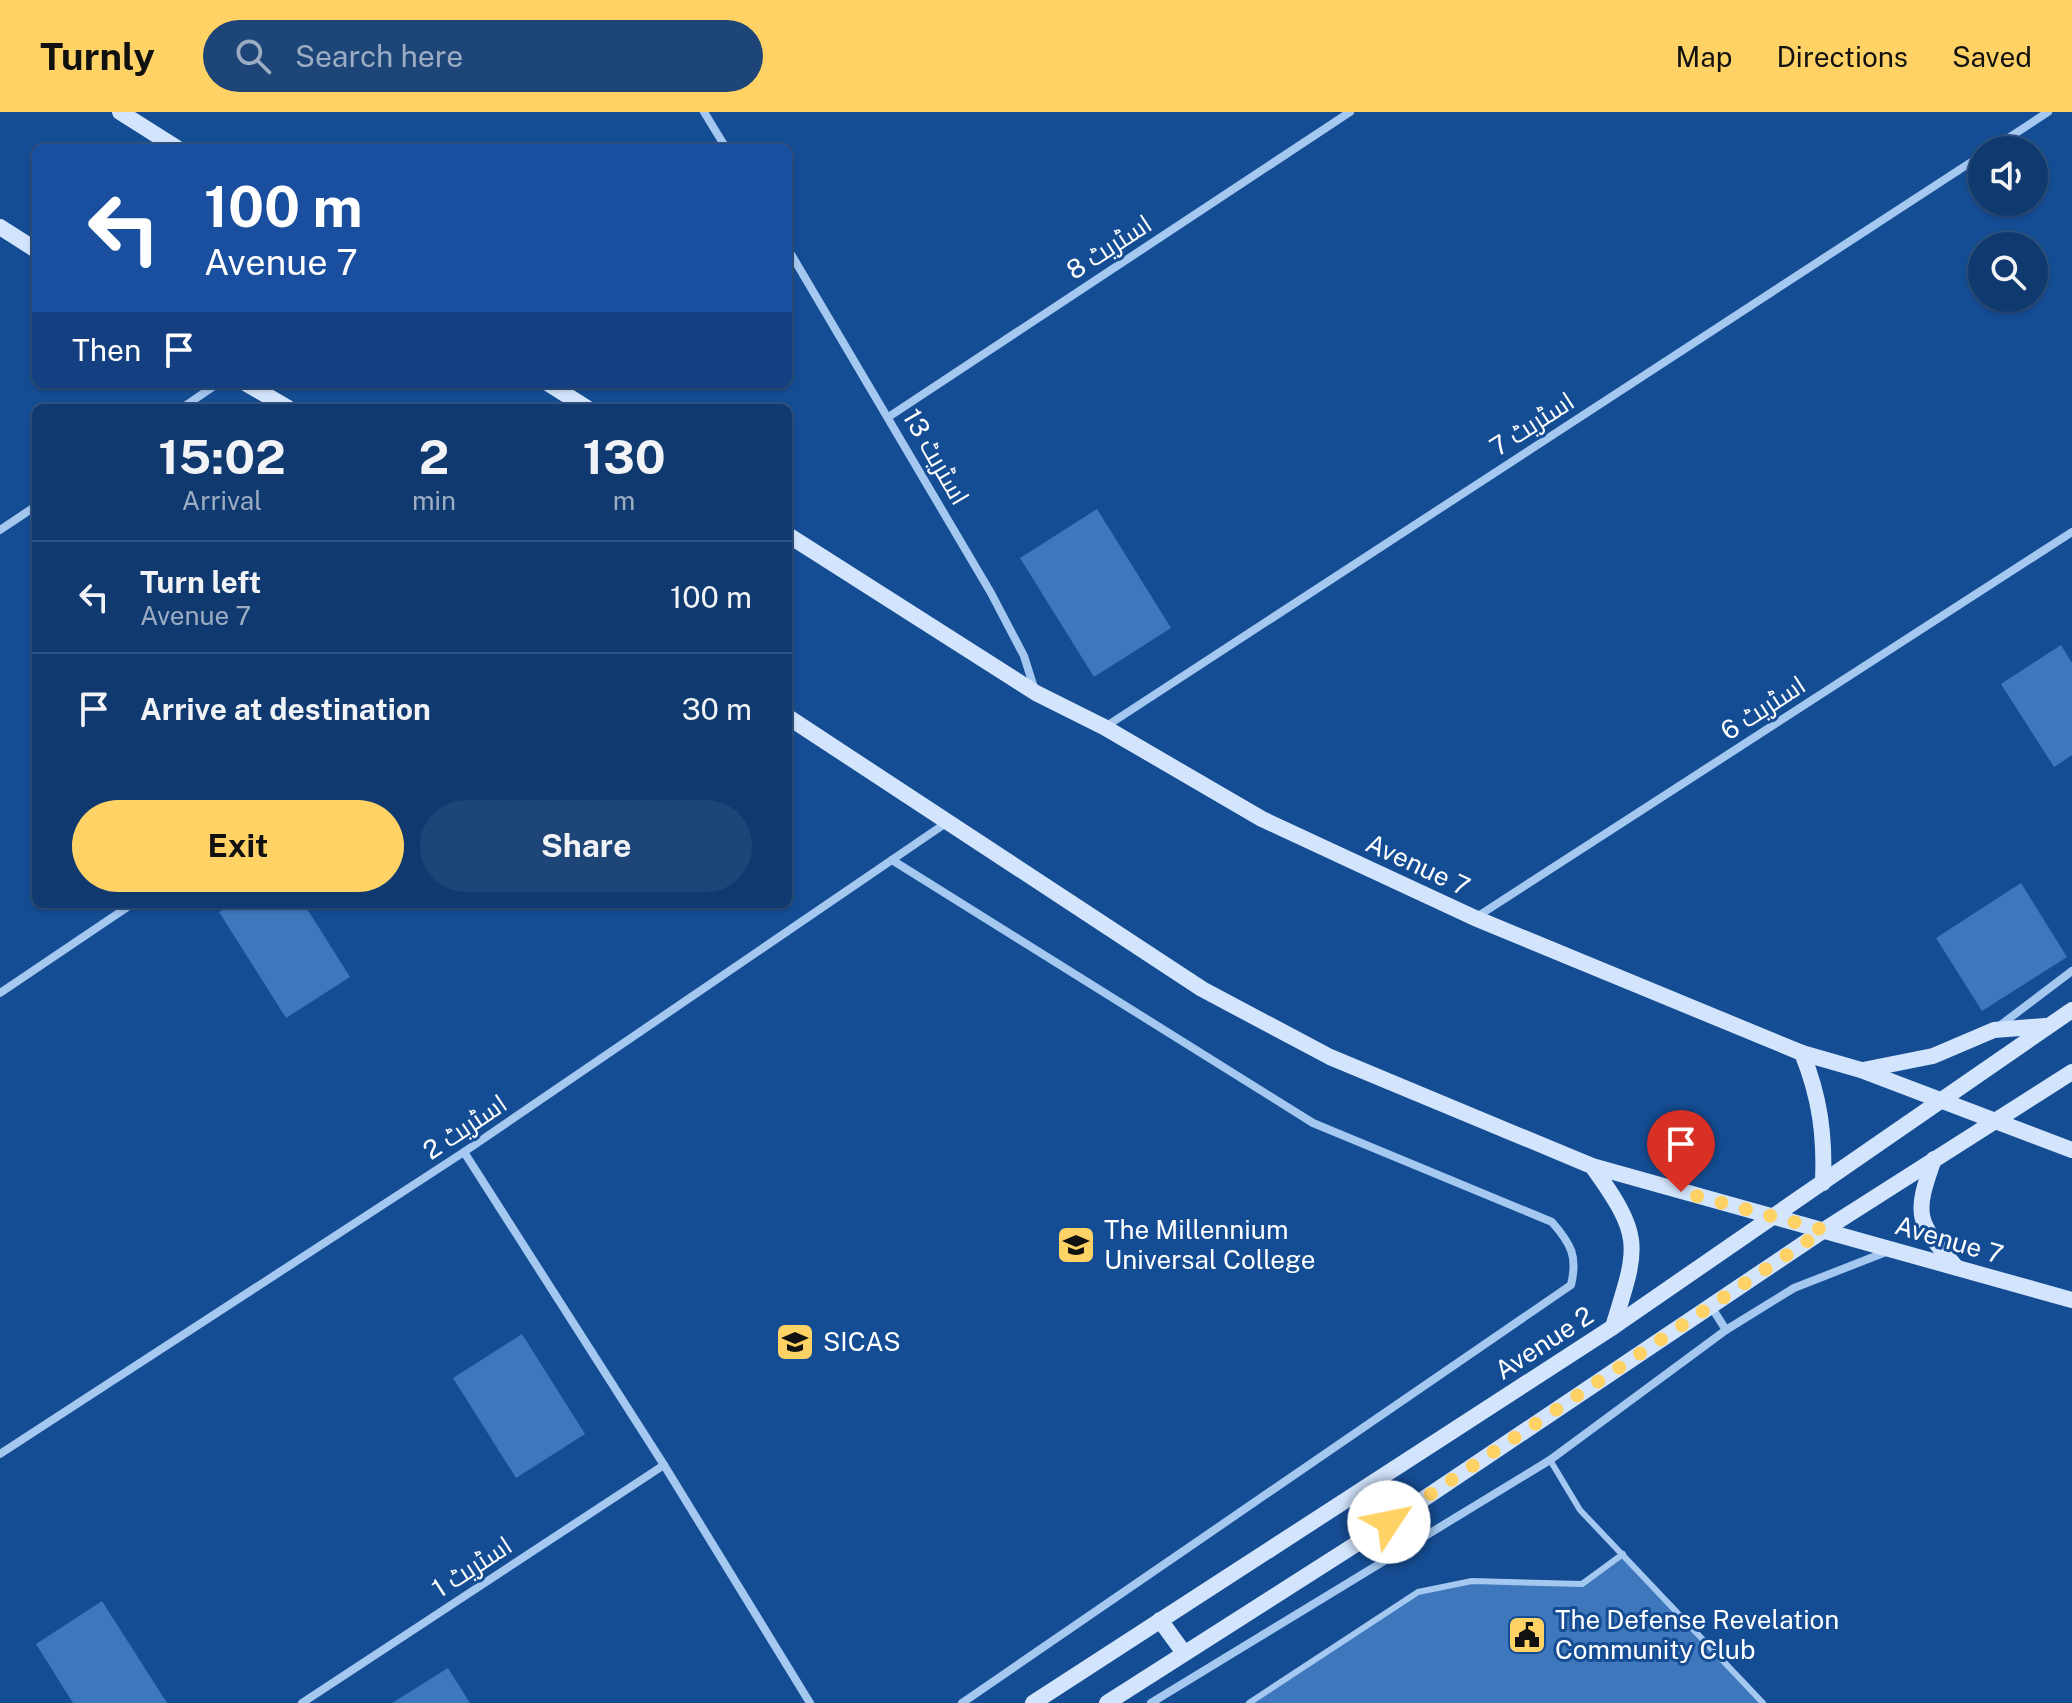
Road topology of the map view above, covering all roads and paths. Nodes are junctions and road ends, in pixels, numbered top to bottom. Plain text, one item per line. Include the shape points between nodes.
1 (120, 112) edge
2 (704, 112) edge
3 (1350, 112) edge
4 (2048, 112) edge
5 (2011, 136) edge
6 (171, 144) edge
7 (724, 144) edge
8 (1968, 164) edge
9 (0, 227) edge
10 (32, 247) edge
11 (792, 256) edge
12 (211, 388) edge
13 (254, 388) edge
14 (555, 388) edge
15 (188, 404) edge
16 (281, 404) edge
17 (581, 404) edge
18 (890, 416) junction
19 (32, 509) edge
20 (0, 530) edge
21 (2072, 532) edge
22 (792, 538) edge
23 (1036, 693) junction
24 (792, 720) edge
25 (1104, 727) junction
26 (946, 823) junction
27 (892, 860) junction
28 (126, 908) edge
29 (1475, 918) junction
30 (2072, 971) edge
31 (0, 993) edge
32 (2072, 1010) edge
33 (2046, 1026) junction
34 (1994, 1030) junction
35 (1802, 1053) junction
36 (1861, 1070) junction
37 (2072, 1072) edge
38 (1940, 1099) junction
39 (1997, 1122) junction
40 (2072, 1150) edge
41 (464, 1152) junction
42 (1934, 1159) junction
43 (1592, 1166) junction
44 (1823, 1183) junction
45 (1771, 1217) junction
46 (1824, 1230) junction
47 (1894, 1249) junction
48 (1957, 1268) junction
49 (2072, 1300) edge
50 (1712, 1308) junction
51 (1613, 1327) junction
52 (1726, 1330) junction
53 (0, 1454) edge
54 (1550, 1460) junction
55 (664, 1465) junction
56 (1623, 1554) junction
57 (1160, 1620) junction
58 (1184, 1653) junction
59 (302, 1703) edge
60 (810, 1703) edge
61 (962, 1703) edge
62 (1033, 1703) edge
63 (1107, 1703) edge
64 (1151, 1703) edge
65 (1249, 1703) edge
66 (1763, 1703) edge

1 - 6 main road
2 - 7 street
3 - 18 street, اسٹریٹ 8
4 - 5 street
8 - 25 street, اسٹریٹ 7
9 - 10 main road
11 - 18 street, اسٹریٹ 13
12 - 15 street
13 - 16 main road
14 - 17 main road
18 - 23 street, اسٹریٹ 13 via 991,593 1024,656
19 - 20 street
21 - 29 street, اسٹریٹ 6
22 - 23 main road, Avenue 7
23 - 25 main road, Avenue 7
24 - 26 main road, Avenue 7
25 - 29 main road, Avenue 7 via 1262,819
26 - 27 street, اسٹریٹ 2
26 - 43 main road, Avenue 7 via 1202,989 1330,1057
27 - 41 street, اسٹریٹ 2
27 - 61 street via 1313,1123 1552,1222 1566,1238 1576,1264 1571,1285
28 - 31 street
29 - 35 main road, Avenue 7
30 - 34 street
32 - 33 main road, Avenue 2
33 - 34 main road
33 - 38 main road, Avenue 2
34 - 36 main road via 1933,1056
35 - 36 main road, Avenue 7
35 - 44 main road via 1815,1085 1824,1134
36 - 38 main road, Avenue 7
37 - 39 main road
38 - 39 main road, Avenue 7
38 - 44 main road, Avenue 2
39 - 40 main road, Avenue 7
39 - 42 main road
41 - 53 street, اسٹریٹ 2
41 - 55 street
42 - 46 main road
42 - 48 main road via 1920,1198 1921,1222
43 - 45 main road, Avenue 7
43 - 51 main road via 1630,1231 1629,1283
44 - 45 main road, Avenue 2
45 - 46 main road, Avenue 7
45 - 51 main road, Avenue 2
46 - 47 main road, Avenue 7
46 - 50 main road
47 - 48 main road, Avenue 7
47 - 52 street via 1794,1288
48 - 49 main road, Avenue 7
50 - 52 street
50 - 58 main road
51 - 57 main road, Avenue 2
52 - 54 street
54 - 56 lane via 1580,1510
54 - 64 street
55 - 59 street, اسٹریٹ 1
55 - 60 street
56 - 65 lane via 1582,1584 1472,1581 1418,1592
56 - 66 lane
57 - 58 main road
57 - 62 main road, Avenue 2
58 - 63 main road

